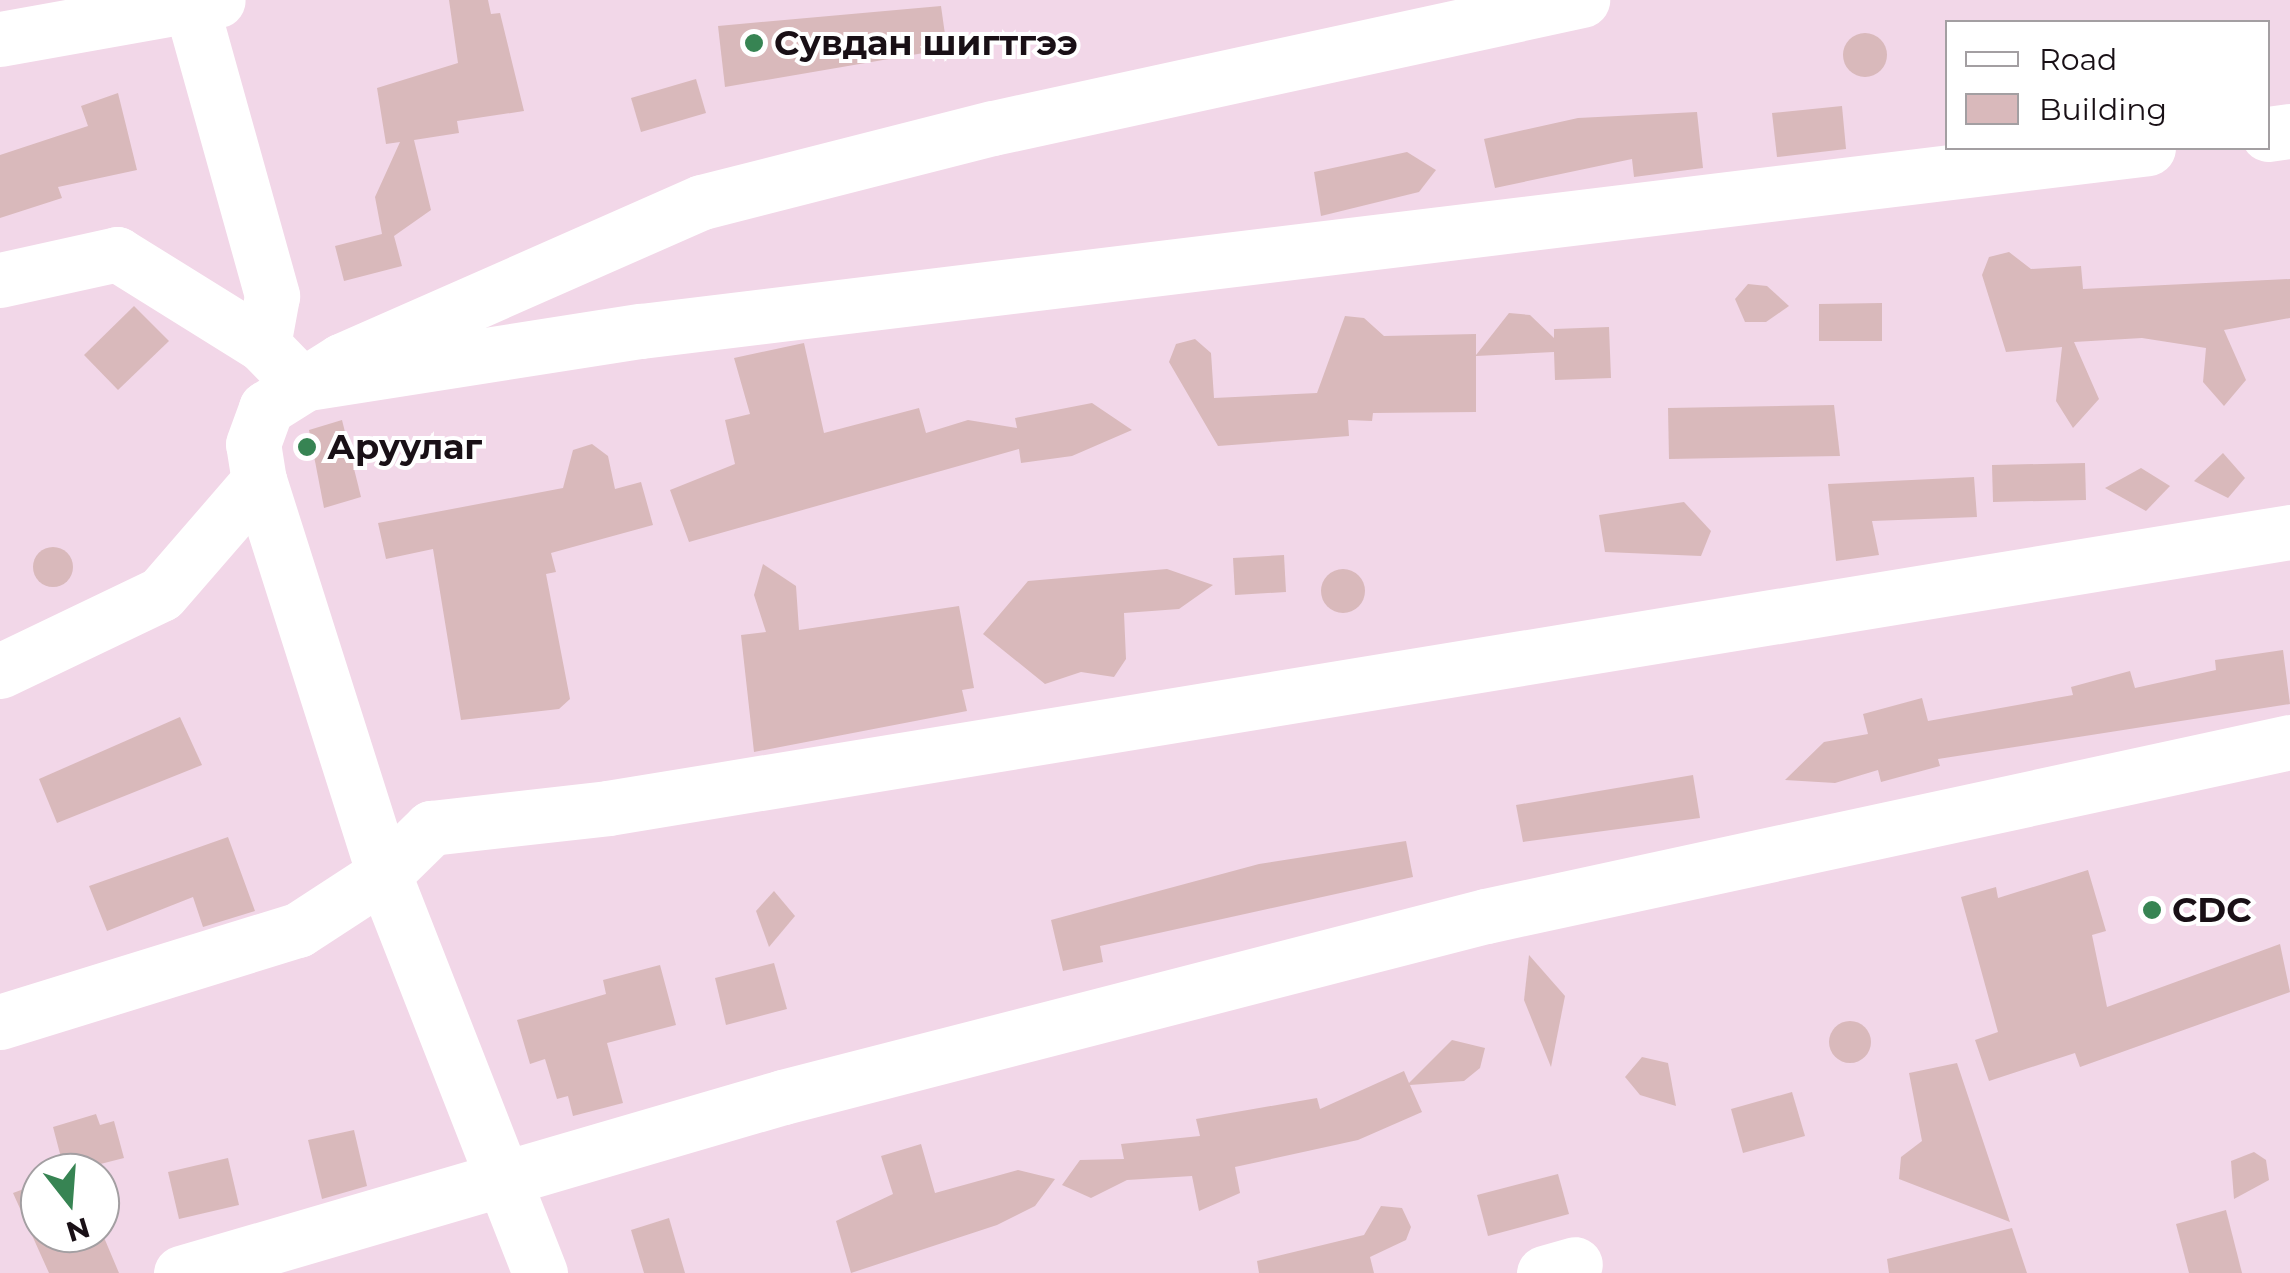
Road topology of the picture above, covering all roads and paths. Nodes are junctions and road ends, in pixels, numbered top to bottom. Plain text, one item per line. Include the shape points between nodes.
1 (1582, 0) edge
2 (205, 2) edge
3 (0, 38) edge
4 (2132, 150) edge
5 (0, 280) edge
6 (263, 345) junction
7 (301, 384) junction
8 (259, 481) junction
9 (2290, 532) edge
10 (0, 671) edge
11 (2290, 742) edge
12 (384, 874) junction
13 (0, 1022) edge
14 (505, 1180) junction
15 (181, 1273) edge
16 (540, 1273) edge

1 - 7 street via 993,128 702,202
2 - 3 street
2 - 6 street via 272,296
4 - 7 street via 641,331
5 - 6 street via 117,254
6 - 7 street
7 - 8 street via 266,408 253,444
8 - 10 street via 161,594
8 - 12 street
9 - 12 street via 608,808 430,828
11 - 14 street via 1486,916 783,1097
12 - 13 street via 298,930
12 - 14 street
14 - 15 street
14 - 16 street

